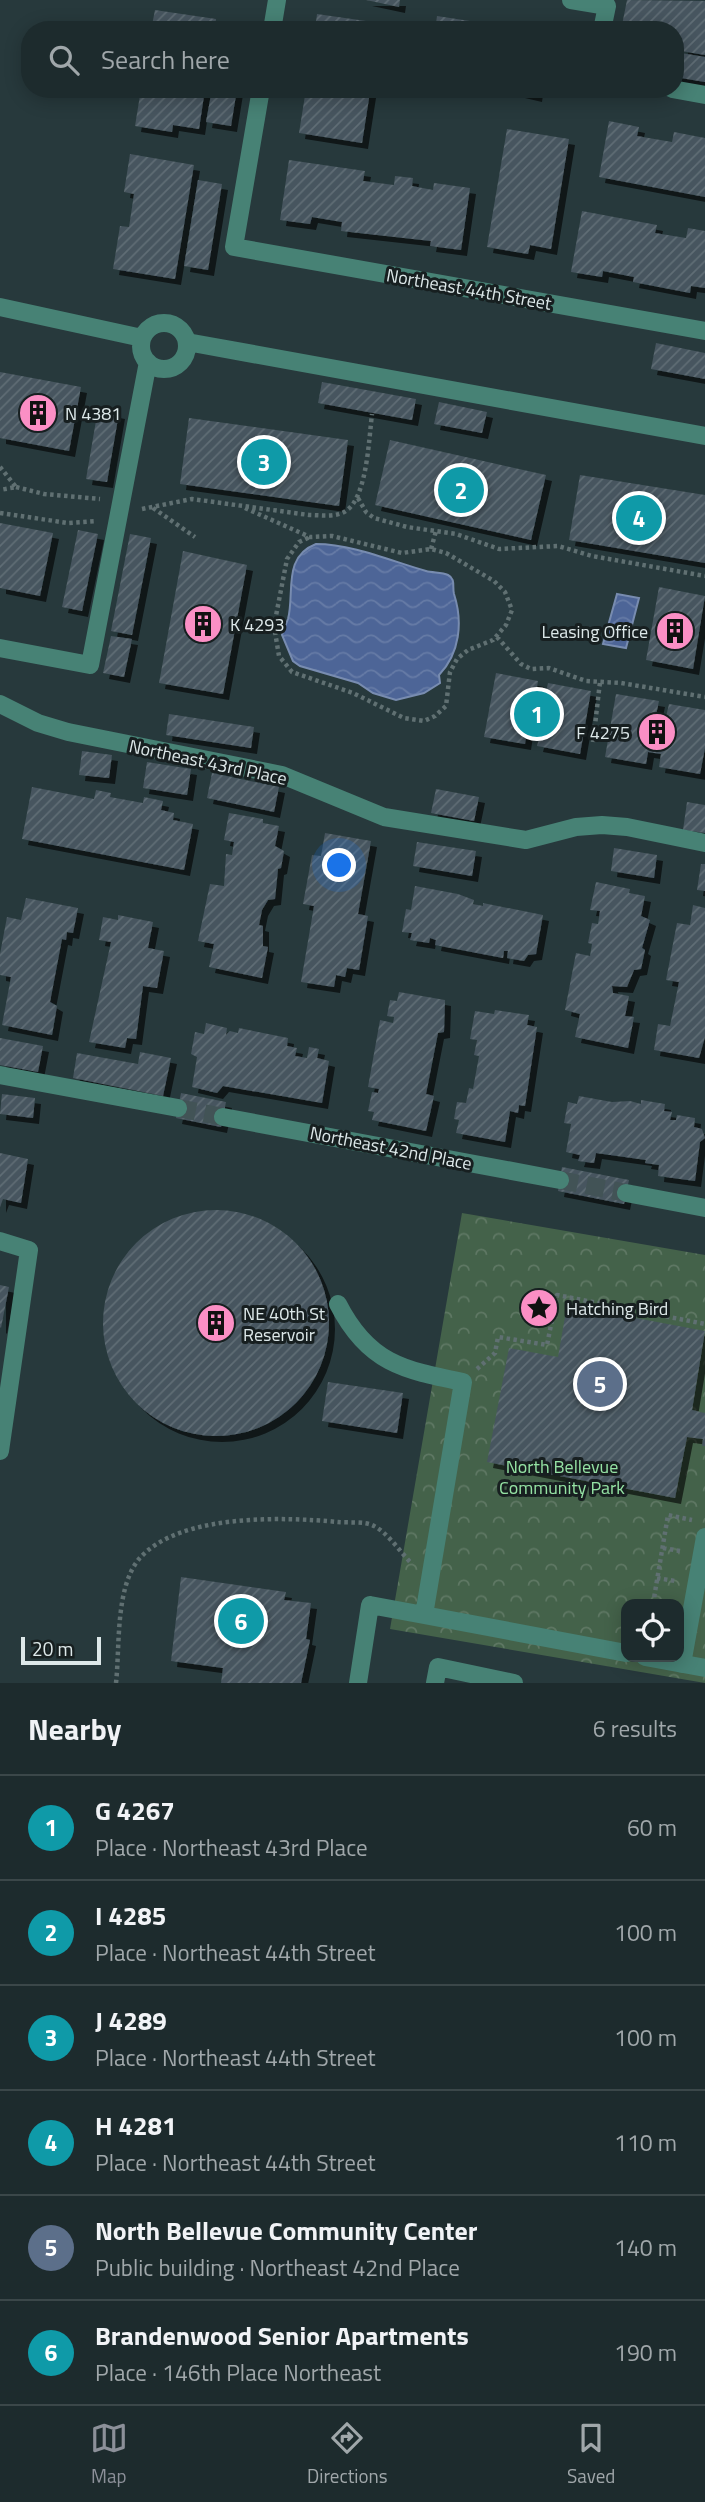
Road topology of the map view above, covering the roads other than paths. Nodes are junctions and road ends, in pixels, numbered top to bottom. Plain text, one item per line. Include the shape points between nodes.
1 (277, 0) edge
2 (571, 0) edge
3 (274, 21) edge
4 (604, 21) edge
5 (684, 91) edge
6 (705, 95) edge
7 (259, 98) edge
8 (0, 307) edge
9 (705, 331) edge
10 (142, 338) junction
11 (187, 342) junction
12 (148, 362) junction
13 (705, 436) edge
14 (0, 648) edge
15 (0, 704) edge
16 (705, 843) edge
17 (0, 1075) edge
18 (178, 1108) tunnel mouth
19 (223, 1117) tunnel mouth
20 (560, 1180) tunnel mouth
21 (626, 1193) tunnel mouth
22 (705, 1208) edge
23 (0, 1241) edge
24 (338, 1304) dead end
25 (0, 1451) edge
26 (705, 1537) edge
27 (424, 1615) junction
28 (621, 1652) edge
29 (671, 1662) edge
30 (681, 1664) junction
31 (705, 1668) edge
32 (358, 1683) edge
33 (435, 1683) edge
34 (514, 1683) edge

1 - 3 street
2 - 4 street via 607,6
5 - 6 street
7 - 9 street, Northeast 44th Street via 234,247
8 - 10 street
10 - 11 street via 152,326 168,323 181,331
10 - 12 street via 142,354
11 - 12 street via 183,359 172,368 157,368
11 - 13 street
12 - 14 street via 90,665
15 - 16 street, Northeast 43rd Place via 68,732 282,775 384,817 526,840 602,825
17 - 18 street
19 - 20 street, Northeast 42nd Place
21 - 22 street
23 - 25 street via 29,1250
24 - 27 street via 363,1342 389,1363 463,1382
26 - 30 street
27 - 28 street
27 - 32 street via 370,1605
29 - 30 street
30 - 31 street
33 - 34 street via 438,1667

